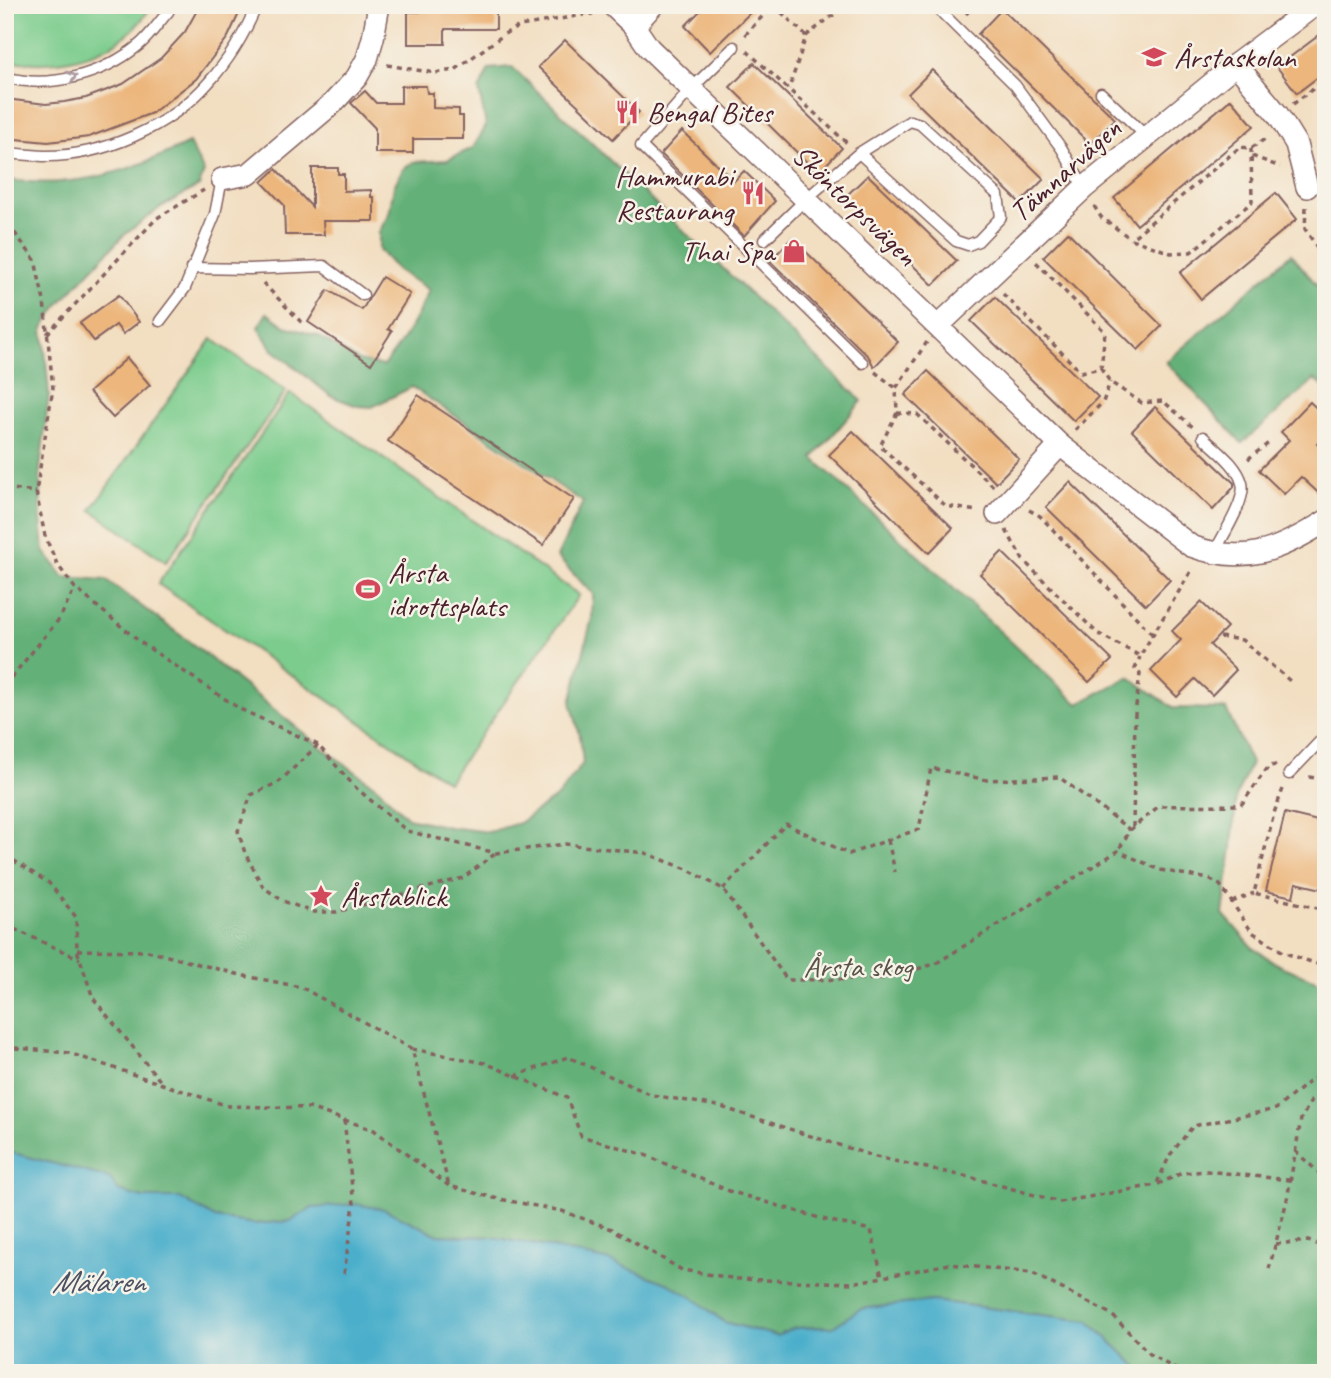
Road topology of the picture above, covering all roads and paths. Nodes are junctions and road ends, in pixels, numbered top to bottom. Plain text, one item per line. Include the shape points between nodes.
1 (171, 5) edge
2 (257, 5) edge
3 (379, 5) edge
4 (653, 5) edge
5 (774, 5) edge
6 (873, 5) edge
7 (934, 5) edge
8 (1315, 5) edge
9 (587, 10) dead end
10 (625, 13) edge
11 (806, 37) junction
12 (734, 47) joint
13 (367, 59) junction
14 (758, 62) dead end
15 (1236, 64) junction
16 (5, 77) edge
17 (691, 89) junction
18 (789, 89) junction
19 (1101, 93) dead end
20 (1269, 136) dead end
21 (1147, 137) junction
22 (1251, 148) junction
23 (5, 152) edge
24 (859, 153) junction
25 (222, 179) junction
26 (1307, 187) joint
27 (1084, 188) junction
28 (806, 200) junction
29 (5, 230) edge
30 (1131, 239) junction
31 (764, 240) dead end
32 (1022, 248) junction
33 (1326, 261) edge
34 (191, 268) junction
35 (250, 269) junction
36 (989, 279) junction
37 (363, 295) dead end
38 (160, 321) dead end
39 (302, 323) dead end
40 (938, 326) junction
41 (47, 334) junction
42 (863, 363) joint
43 (1101, 368) junction
44 (1110, 382) junction
45 (896, 388) dead end
46 (897, 414) dead end
47 (1203, 437) joint
48 (1270, 442) dead end
49 (1060, 445) junction
50 (1250, 458) dead end
51 (5, 488) edge
52 (36, 492) junction
53 (1003, 507) junction
54 (1326, 521) edge
55 (1214, 554) junction
56 (75, 588) junction
57 (1153, 635) dead end
58 (1220, 637) dead end
59 (1140, 656) dead end
60 (1290, 681) dead end
61 (5, 685) edge
62 (1326, 735) edge
63 (318, 745) junction
64 (1289, 774) junction
65 (1131, 828) junction
66 (888, 840) junction
67 (1118, 851) junction
68 (496, 853) junction
69 (5, 855) edge
70 (895, 872) dead end
71 (723, 890) junction
72 (1254, 893) junction
73 (1232, 902) junction
74 (1326, 910) edge
75 (5, 925) edge
76 (77, 950) junction
77 (80, 959) junction
78 (1326, 967) edge
79 (5, 1047) edge
80 (412, 1049) junction
81 (514, 1076) junction
82 (1326, 1076) edge
83 (163, 1085) junction
84 (1326, 1091) edge
85 (344, 1119) junction
86 (1295, 1151) junction
87 (1326, 1179) edge
88 (1290, 1180) junction
89 (1156, 1185) junction
90 (449, 1186) junction
91 (1275, 1244) junction
92 (1326, 1247) edge
93 (1269, 1269) dead end
94 (344, 1274) dead end
95 (882, 1277) junction
96 (1182, 1373) edge

16 -> 1 lane via 62,80 103,68 140,44
2 - 23 lane via 236,48 208,84 173,113 133,136 90,150 44,156
3 - 13 street
4 - 10 street
5 - 11 path
5 - 12 path
6 - 11 path via 840,10
7 - 27 lane via 1015,85
8 - 15 street, Tämnarvägen
9 - 13 path via 583,15 520,26 455,70 435,73
10 - 17 street, Sköntorpsvägen via 649,48
11 - 18 path
12 - 17 lane
13 - 25 street via 333,103 249,174
14 - 18 path
15 - 21 street, Tämnarvägen
15 - 26 street via 1296,144
17 - 28 street, Sköntorpsvägen
17 - 42 lane via 641,146
18 - 24 path
19 - 21 lane
20 - 22 path
21 - 27 street, Tämnarvägen
22 - 30 path via 1240,147
22 - 30 path via 1252,202 1191,252 1171,253
24 - 24 lane via 956,241 968,245 978,241 1001,217 998,195 920,124 910,121
24 - 28 lane
25 - 34 lane via 215,214
25 - 41 path via 157,218
26 - 33 path via 1304,229
27 - 30 path via 1101,217
27 - 32 street, Tämnarvägen
28 - 31 lane
28 - 40 street, Sköntorpsvägen
29 - 41 path via 14,232 35,260
32 - 36 street, Tämnarvägen
32 - 43 path via 1105,332
34 - 35 lane
34 - 38 lane via 186,288
35 - 37 lane via 324,266
35 - 39 path
36 - 40 street, Tämnarvägen
36 - 43 path via 1081,372
40 - 49 street, Sköntorpsvägen
41 - 52 path via 53,388
42 - 45 path
43 - 44 path
44 - 47 path via 1142,403 1163,401
44 - 49 path via 1102,402
46 - 53 path via 917,414
47 - 55 lane via 1236,470 1243,484 1243,496
48 - 50 path
49 - 53 street
49 - 55 street, Sköntorpsvägen via 1191,546
51 - 52 path
52 - 56 path via 45,536 57,565
53 - 57 path via 1040,516
54 - 55 street, Sköntorpsvägen via 1290,543 1260,552
56 - 61 path via 60,618
56 - 63 path via 141,642 240,709
58 - 60 path via 1242,640
59 - 65 path
62 - 64 lane
63 - 68 path via 355,787 407,831
63 - 68 path via 279,782 250,795 238,831 263,887 284,901 313,912 336,912 463,878
64 - 65 path via 1276,764 1269,766 1241,806 1159,806
64 - 72 path
65 - 66 path via 1059,777 987,780 931,768 919,829
65 - 67 path
66 - 70 path
66 - 71 path via 849,854 786,824
67 - 71 path via 935,964 881,979 787,980
67 - 73 path via 1160,870 1209,879 1220,885
68 - 71 path via 565,844 645,853 687,869
69 - 76 path via 49,883 76,917
72 - 73 path
72 - 74 path
73 - 78 path via 1252,932 1284,953
75 - 77 path
76 - 77 path
76 - 80 path via 148,951 301,987
77 - 83 path via 93,998
79 - 83 path via 69,1053
80 - 81 path via 485,1063
80 - 90 path
81 - 89 path via 568,1057 652,1095 718,1106 876,1157 1060,1202
81 - 95 path via 567,1098 581,1136 645,1155 729,1191 871,1230
82 - 89 path via 1312,1079 1276,1108 1193,1126 1170,1155
83 - 85 path via 228,1106 309,1108
84 - 86 path via 1311,1101 1301,1119
85 - 90 path via 374,1130
85 - 94 path via 354,1204
86 - 87 path
86 - 88 path
88 - 89 path via 1207,1171 1182,1173
88 - 91 path
90 - 95 path via 575,1215 612,1229 682,1270 738,1279 852,1283
91 - 92 path via 1308,1241
91 - 93 path
95 - 96 path via 949,1264 1031,1273 1111,1314 1151,1355

